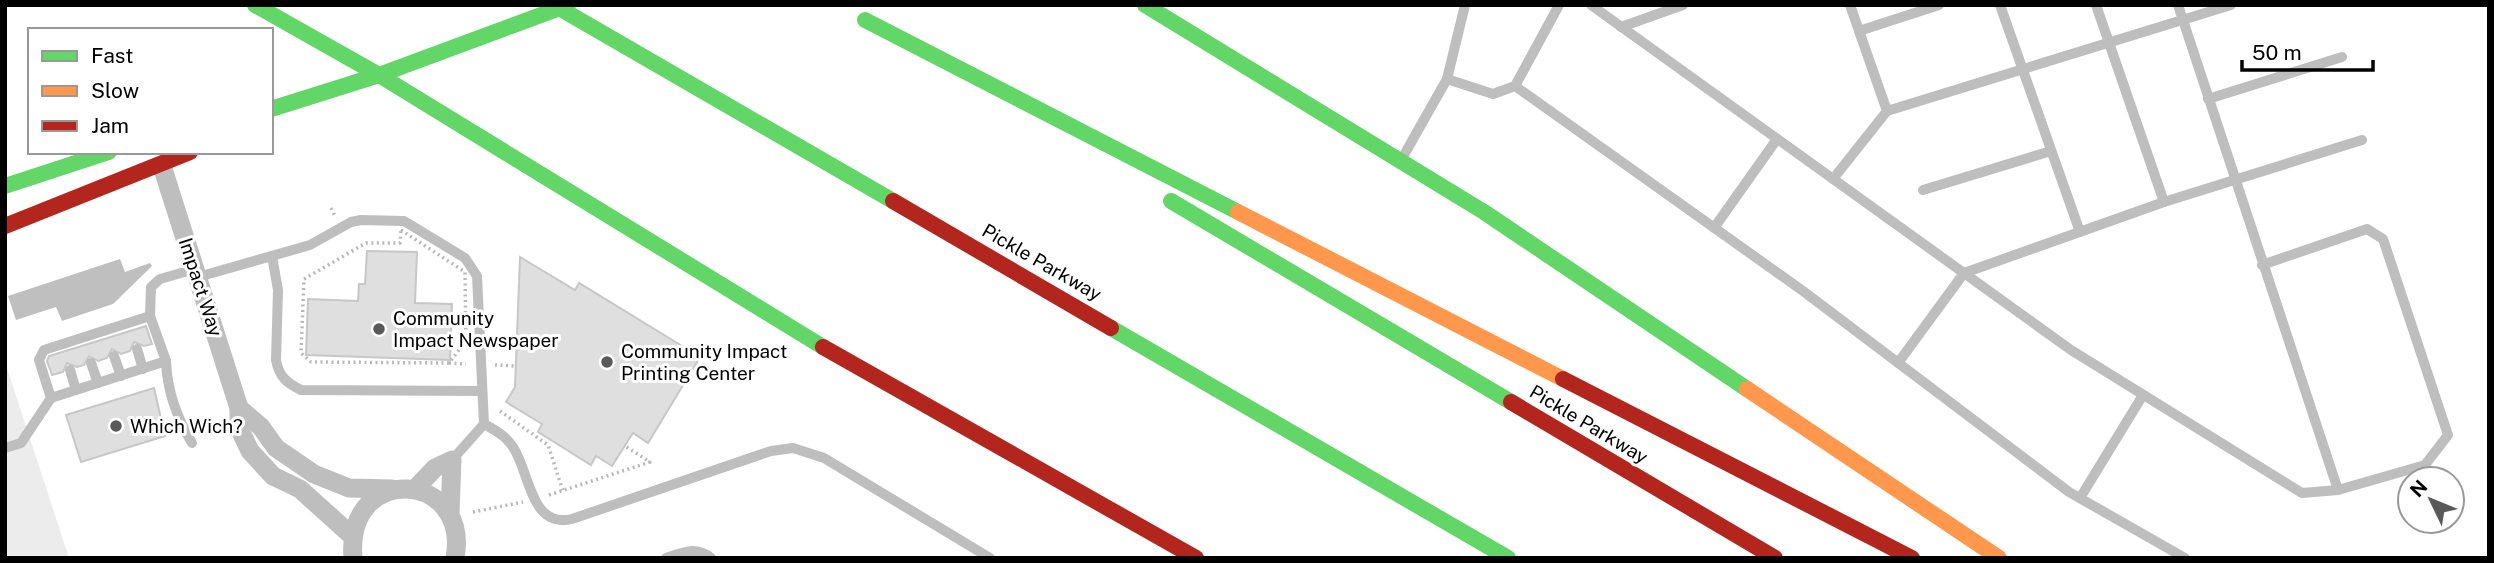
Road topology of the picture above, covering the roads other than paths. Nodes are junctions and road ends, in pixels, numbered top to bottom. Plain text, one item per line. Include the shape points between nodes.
1 (238, 5) edge
2 (554, 5) edge
3 (568, 5) edge
4 (1145, 5) edge
5 (1465, 5) edge
6 (1559, 5) edge
7 (1591, 5) edge
8 (1683, 5) edge
9 (1850, 5) edge
10 (1939, 5) edge
11 (2000, 5) edge
12 (2096, 5) edge
13 (2178, 5) edge
14 (2231, 5) edge
15 (848, 10) dead end
16 (253, 13) edge
17 (865, 20) junction
18 (2183, 20) junction
19 (1621, 27) junction
20 (1859, 31) junction
21 (2108, 43) junction
22 (2342, 57) dead end
23 (2022, 69) junction
24 (379, 75) junction
25 (1447, 79) junction
26 (1515, 86) junction
27 (2208, 99) junction
28 (273, 108) edge
29 (1887, 110) junction
30 (1777, 139) junction
31 (2362, 140) dead end
32 (2051, 151) junction
33 (49, 154) edge
34 (104, 154) edge
35 (186, 154) edge
36 (88, 160) junction
37 (1401, 161) junction
38 (162, 166) junction
39 (1116, 169) dead end
40 (5, 170) edge
41 (1833, 179) junction
42 (2234, 180) junction
43 (5, 186) edge
44 (1152, 190) dead end
45 (1923, 190) dead end
46 (5, 200) edge
47 (2164, 202) junction
48 (5, 226) edge
49 (1714, 228) junction
50 (2080, 232) junction
51 (272, 256) junction
52 (2262, 265) junction
53 (197, 273) junction
54 (1964, 273) junction
55 (150, 316) junction
56 (137, 349) dead end
57 (114, 356) dead end
58 (166, 361) junction
59 (91, 363) dead end
60 (1898, 363) junction
61 (144, 369) junction
62 (70, 370) dead end
63 (121, 376) junction
64 (98, 383) junction
65 (76, 390) junction
66 (482, 391) junction
67 (2143, 395) junction
68 (51, 398) junction
69 (239, 408) junction
70 (484, 424) junction
71 (192, 443) dead end
72 (5, 448) edge
73 (452, 460) junction
74 (1347, 463) junction
75 (406, 489) junction
76 (2338, 490) junction
77 (2080, 498) junction
78 (450, 513) junction
79 (351, 536) junction
80 (353, 558) edge
81 (455, 558) edge
82 (666, 558) edge
83 (711, 558) edge
84 (990, 558) edge
85 (1196, 558) edge
86 (1479, 558) edge
87 (1508, 558) edge
88 (1775, 558) edge
89 (1912, 558) edge
90 (1999, 558) edge
91 (2185, 558) edge

1 - 16 main road
2 - 74 main road, Pickle Parkway
3 - 24 main road
4 - 37 main road
5 - 25 lane
6 - 26 lane
7 - 19 lane
8 - 19 lane
9 - 20 lane
10 - 20 lane
11 - 23 lane
12 - 21 lane
13 - 18 lane
14 - 18 lane
15 - 17 main road
16 - 24 main road
17 - 39 main road
17 - 89 main road
18 - 21 lane
18 - 27 lane
19 - 30 lane
20 - 29 lane
21 - 23 lane
21 - 47 lane
22 - 27 lane
23 - 29 lane
23 - 32 lane
24 - 28 main road
24 - 85 main road via 831,352
25 - 26 lane via 1493,94
25 - 37 lane
26 - 49 lane
27 - 42 lane
29 - 41 lane
30 - 41 lane
30 - 49 lane
31 - 42 lane
32 - 45 lane
32 - 50 lane
33 - 40 main road
34 - 36 main road
35 - 38 main road
36 - 43 main road
36 - 46 main road via 78,174
37 - 90 main road
38 - 48 main road
38 - 53 street, Impact Way
41 - 54 lane
42 - 47 lane
42 - 52 lane
44 - 88 main road, Pickle Parkway
47 - 50 lane
49 - 60 lane
50 - 54 lane
51 - 53 lane
51 - 66 lane via 278,290 278,370 290,384 302,390
51 - 66 lane via 310,245 361,220 404,221 465,258 477,276
52 - 76 lane
52 - 76 lane via 2367,229 2383,239 2448,435 2426,465
53 - 55 lane via 160,279 150,287
53 - 69 street, Impact Way
54 - 60 lane
54 - 67 lane
55 - 58 lane
55 - 68 lane via 130,327 44,350 39,360
56 - 61 lane
57 - 63 lane
58 - 61 lane
58 - 71 lane via 167,382 181,426
59 - 64 lane
60 - 77 lane
61 - 63 lane
62 - 65 lane
63 - 64 lane
64 - 65 lane
65 - 68 lane
66 - 70 lane
67 - 76 lane via 2302,493
67 - 77 lane
68 - 72 lane via 21,443
69 - 75 street, Impact Way via 276,448 314,474 349,488
69 - 79 street, Impact Way via 239,428 250,451
70 - 73 lane
70 - 84 lane via 512,445 534,499 552,520 572,519 771,451 793,448 824,457
73 - 75 street
73 - 78 street
74 - 86 main road
74 - 87 main road, Pickle Parkway
75 - 78 street via 433,497
75 - 79 street via 380,495 361,511
77 - 91 lane
78 - 81 street via 458,542
79 - 80 street
82 - 83 lane via 689,550

